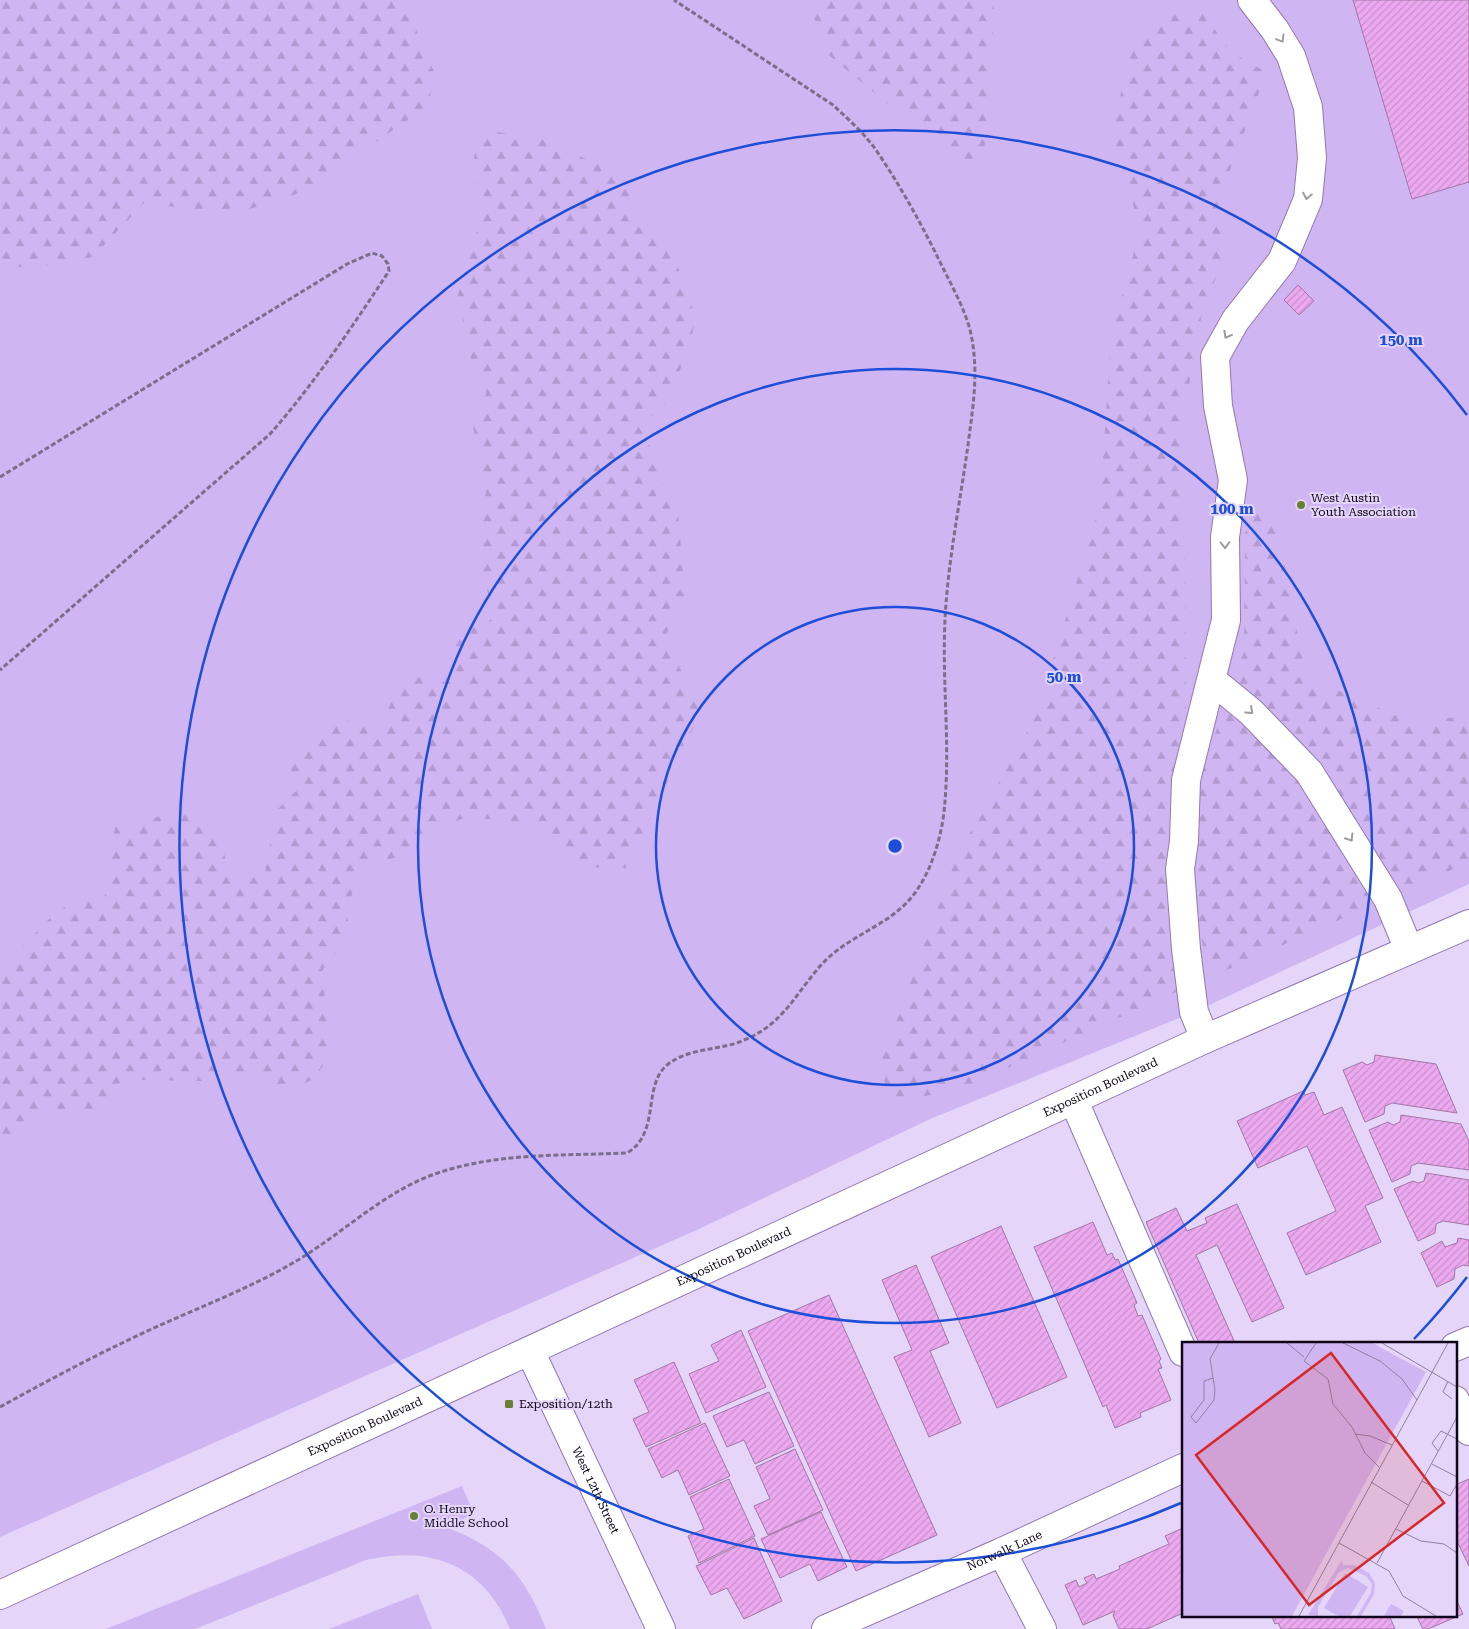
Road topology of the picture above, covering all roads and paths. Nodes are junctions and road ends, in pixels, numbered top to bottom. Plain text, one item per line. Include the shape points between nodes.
1 (674, 0) edge
2 (1252, 0) edge
3 (0, 477) edge
4 (0, 670) edge
5 (1212, 680) junction
6 (1469, 924) edge
7 (1409, 950) junction
8 (1205, 1040) junction
9 (1074, 1100) junction
10 (1469, 1342) edge
11 (1456, 1348) edge
12 (1182, 1350) edge
13 (530, 1351) junction
14 (1456, 1402) edge
15 (0, 1407) edge
16 (1469, 1431) edge
17 (1182, 1468) edge
18 (1002, 1552) junction
19 (0, 1595) edge
20 (661, 1629) edge
21 (826, 1629) edge
22 (1042, 1629) edge

1 - 15 path via 833,105 855,126 874,148 934,249 970,330 976,385 945,618 945,802 938,842 927,871 917,890 889,919 844,945 826,960 778,1020 744,1040 694,1052 665,1067 658,1079 643,1136 627,1153 528,1156 473,1164 433,1175 375,1205 299,1260 70,1369
2 -> 5 street via 1291,56 1308,107 1312,158 1308,199 1282,261 1235,320 1215,357 1218,406 1233,480 1225,537 1226,620
3 - 4 path via 346,264 372,254 382,256 388,264 389,271 346,334 270,434
5 -> 7 street via 1251,712 1309,772 1388,900
5 - 8 street via 1186,780 1180,869 1194,1012
6 - 7 street, Exposition Boulevard
7 - 8 street, Exposition Boulevard
8 - 9 street, Exposition Boulevard
9 - 12 street
9 - 13 street, Exposition Boulevard
10 - 11 street
13 - 19 street, Exposition Boulevard
13 - 20 street, West 12th Street
14 - 16 street
17 - 18 street, Norwalk Lane
18 - 21 street, Norwalk Lane
18 - 22 street

